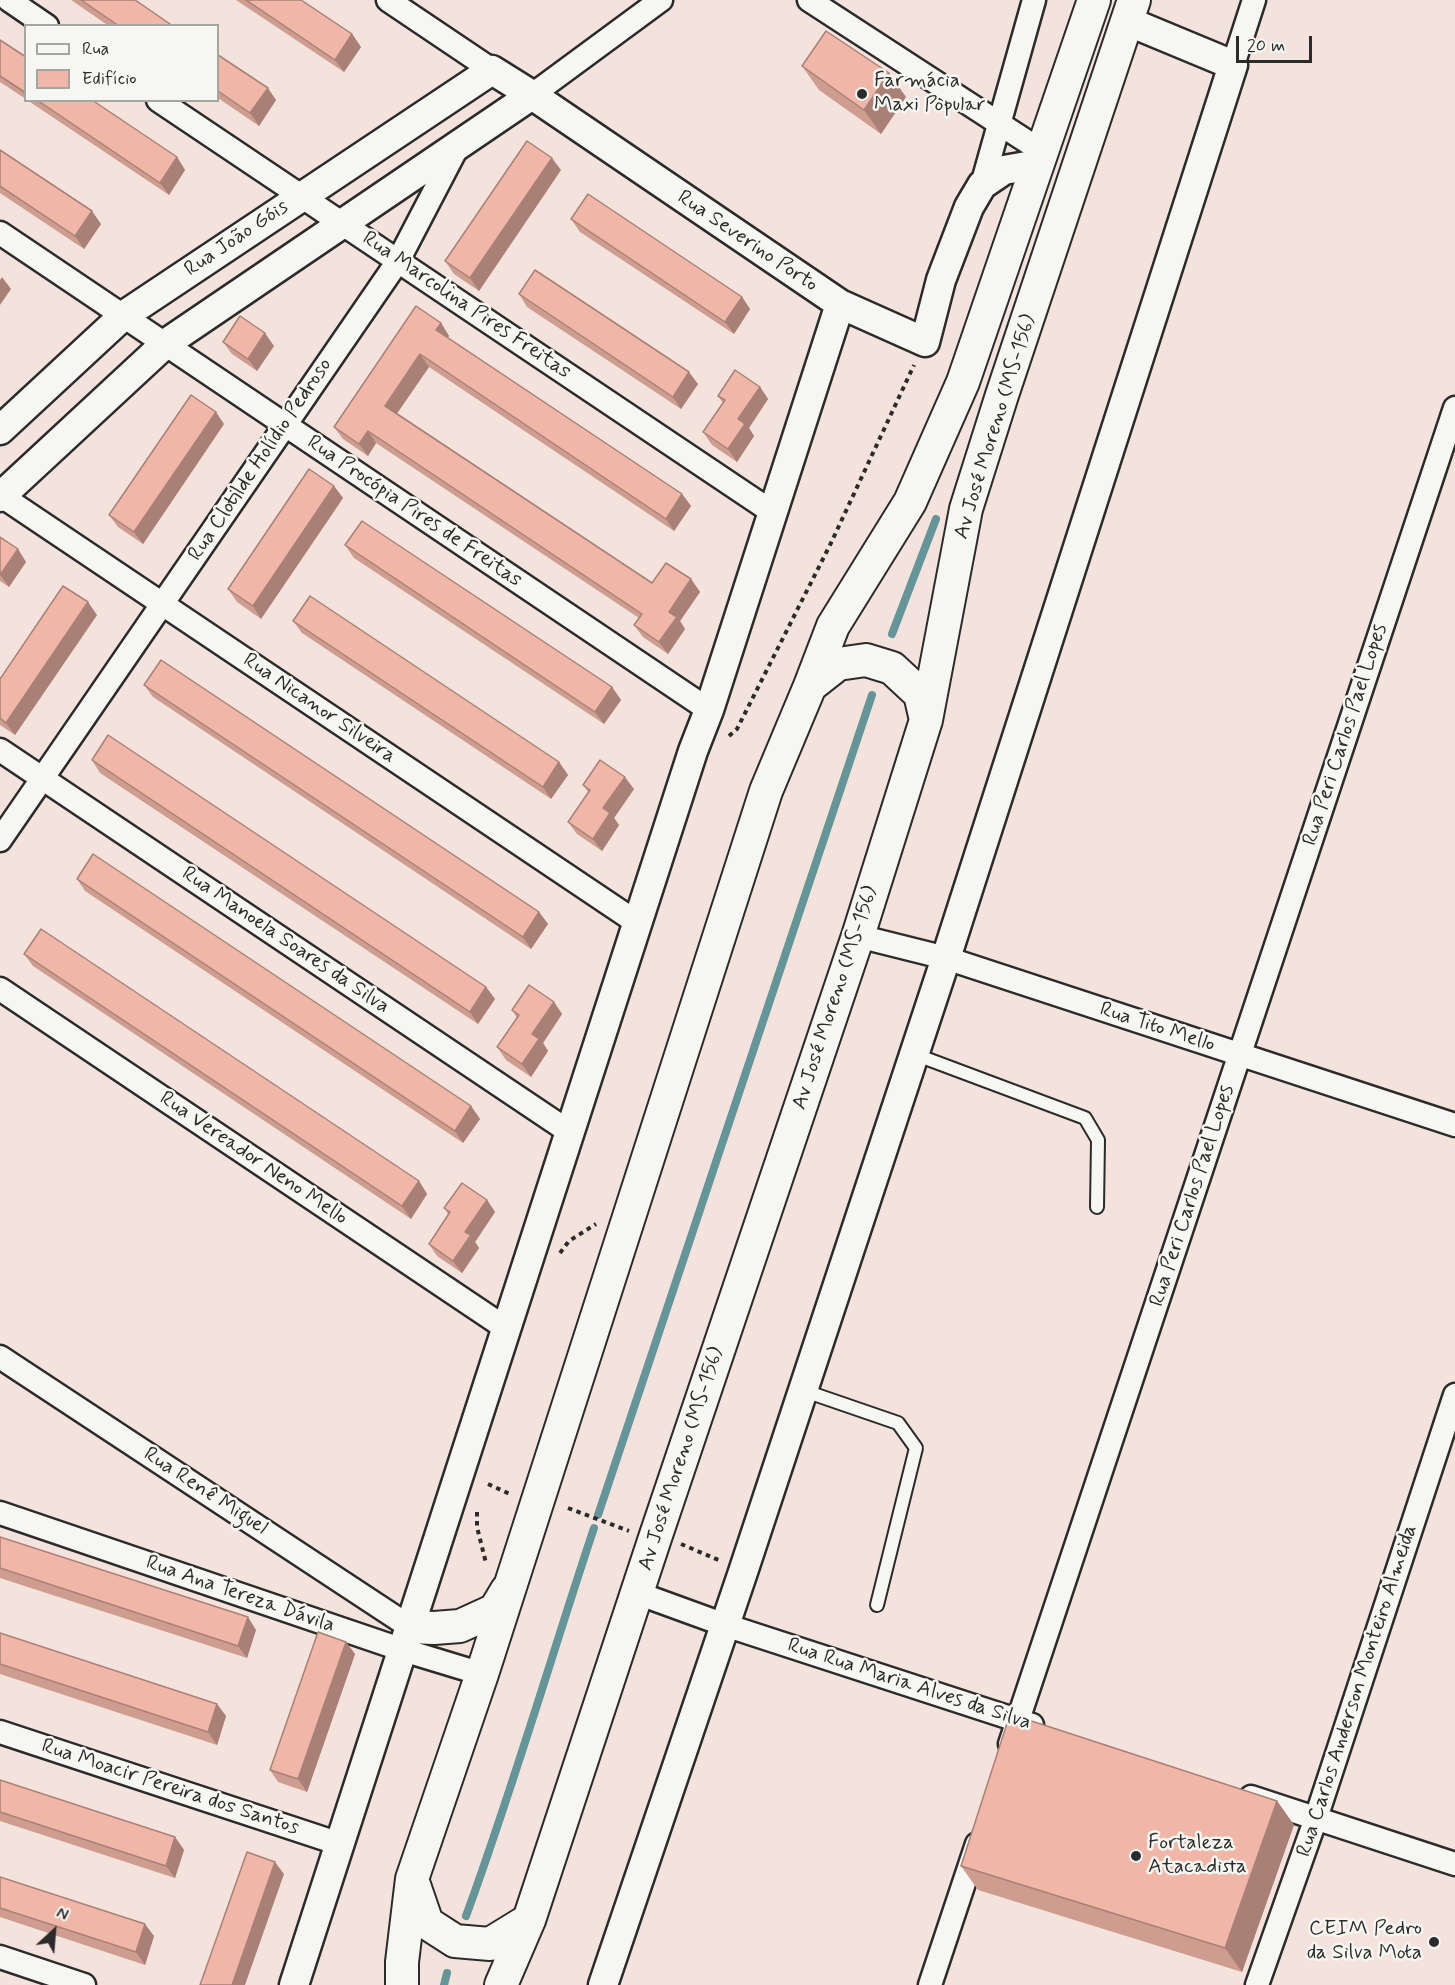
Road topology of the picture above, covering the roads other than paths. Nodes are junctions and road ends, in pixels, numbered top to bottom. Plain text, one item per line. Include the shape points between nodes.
1 (9, 0) edge
2 (388, 0) edge
3 (661, 0) edge
4 (809, 0) edge
5 (1034, 0) edge
6 (1094, 0) edge
7 (1254, 0) edge
8 (1131, 10) edge
9 (44, 24) edge
10 (1233, 65) junction
11 (492, 70) junction
12 (532, 95) junction
13 (161, 102) edge
14 (998, 124) junction
15 (459, 144) junction
16 (1040, 159) junction
17 (982, 185) junction
18 (302, 197) junction
19 (343, 223) junction
20 (0, 233) edge
21 (398, 261) junction
22 (840, 304) junction
23 (123, 316) junction
24 (165, 344) junction
25 (1455, 410) edge
26 (285, 425) junction
27 (0, 430) edge
28 (0, 496) edge
29 (772, 512) junction
30 (162, 604) junction
31 (810, 686) junction
32 (709, 710) junction
33 (926, 720) junction
34 (0, 750) edge
35 (42, 778) junction
36 (0, 840) edge
37 (639, 924) junction
38 (858, 936) junction
39 (946, 958) junction
40 (0, 989) edge
41 (914, 1054) junction
42 (1240, 1055) junction
43 (1455, 1125) edge
44 (571, 1133) junction
45 (1097, 1207) dead end
46 (507, 1329) junction
47 (0, 1357) edge
48 (802, 1390) junction
49 (1455, 1395) edge
50 (0, 1513) edge
51 (508, 1590) junction
52 (637, 1593) junction
53 (877, 1605) dead end
54 (725, 1624) junction
55 (406, 1638) junction
56 (482, 1674) junction
57 (1018, 1721) junction
58 (0, 1732) edge
59 (1051, 1732) edge
60 (1003, 1765) edge
61 (1228, 1790) edge
62 (1316, 1818) junction
63 (985, 1820) edge
64 (340, 1844) junction
65 (1455, 1864) edge
66 (412, 1879) junction
67 (529, 1920) junction
68 (0, 1957) edge
69 (84, 1985) edge
70 (294, 1985) edge
71 (402, 1985) edge
72 (501, 1985) edge
73 (603, 1985) edge
74 (930, 1985) edge
75 (1257, 1985) edge

1 - 9 street
2 - 11 street, Rua Severino Porto
3 - 12 street
4 - 14 street
5 - 14 street
6 - 16 main road, Av José Moreno (MS-156)
7 - 10 street
8 - 10 street
8 - 33 main road, Av José Moreno (MS-156) via 966,509
10 - 39 street
11 - 12 street, Rua Severino Porto
11 - 18 street, Rua João Góis
12 - 15 street, Rua Clotilde Holídio Pedroso
12 - 22 street, Rua Severino Porto
13 - 18 street, Rua Marcolina Pires Freitas
14 - 16 street
14 - 17 street
15 - 19 street
15 - 21 street, Rua Clotilde Holídio Pedroso
16 - 17 street via 1004,170
16 - 31 main road, Av José Moreno (MS-156) via 963,382 910,502 833,626
17 - 22 street, Rua Severino Porto via 969,207 941,280 925,342
18 - 19 street, Rua Marcolina Pires Freitas
18 - 23 street, Rua João Góis
19 - 21 street, Rua Marcolina Pires Freitas
19 - 24 street
20 - 23 street, Rua Procópia Pires de Freitas
21 - 26 street, Rua Clotilde Holídio Pedroso
21 - 29 street, Rua Marcolina Pires Freitas
22 - 29 street
23 - 24 street, Rua Procópia Pires de Freitas
23 - 27 street, Rua João Góis
24 - 26 street, Rua Procópia Pires de Freitas
24 - 28 street
25 - 42 street, Rua Peri Carlos Pael Lopes
26 - 30 street, Rua Clotilde Holídio Pedroso
26 - 32 street, Rua Procópia Pires de Freitas
28 - 30 street, Rua Nicanor Silveira
29 - 32 street
30 - 35 street, Rua Clotilde Holídio Pedroso
30 - 37 street, Rua Nicanor Silveira
31 - 33 main road via 838,664 866,660 892,668 920,694
31 - 51 main road, Av José Moreno (MS-156) via 766,791
32 - 37 street
33 - 38 main road, Av José Moreno (MS-156)
34 - 35 street, Rua Manoela Soares da Silva
35 - 36 street, Rua Clotilde Holídio Pedroso
35 - 44 street, Rua Manoela Soares da Silva
37 - 44 street
38 - 39 street, Rua Tito Mello
38 - 52 main road, Av José Moreno (MS-156)
39 - 41 street
39 - 42 street, Rua Tito Mello
40 - 46 street, Rua Vereador Neno Mello
41 - 45 lane via 1085,1118 1098,1140
41 - 48 street
42 - 43 street, Rua Tito Mello
42 - 57 street, Rua Peri Carlos Pael Lopes
44 - 46 street
46 - 55 street
47 - 55 street, Rua Renê Miguel
48 - 53 lane via 898,1423 916,1448
48 - 54 street
49 - 62 street, Rua Carlos Anderson Monteiro Almeida
50 - 55 street, Rua Ana Tereza Dávila
51 - 55 main road via 495,1610 460,1626
51 - 56 main road, Av José Moreno (MS-156)
52 - 54 street, Rua Rua Maria Alves da Silva
52 - 67 main road, Av José Moreno (MS-156)
54 - 57 street, Rua Rua Maria Alves da Silva
54 - 73 street
55 - 56 street, Rua Ana Tereza Dávila
55 - 64 street
56 - 66 main road, Av José Moreno (MS-156)
57 - 59 street, Rua Rua Maria Alves da Silva
57 - 60 street, Rua Peri Carlos Pael Lopes
58 - 64 street, Rua Moacir Pereira dos Santos
61 - 62 street
62 - 65 street
62 - 75 street, Rua Carlos Anderson Monteiro Almeida
63 - 74 street
64 - 70 street
66 - 67 main road via 427,1923 454,1941 490,1944
66 - 71 main road, Av José Moreno (MS-156)
67 - 72 main road, Av José Moreno (MS-156)
68 - 69 street

